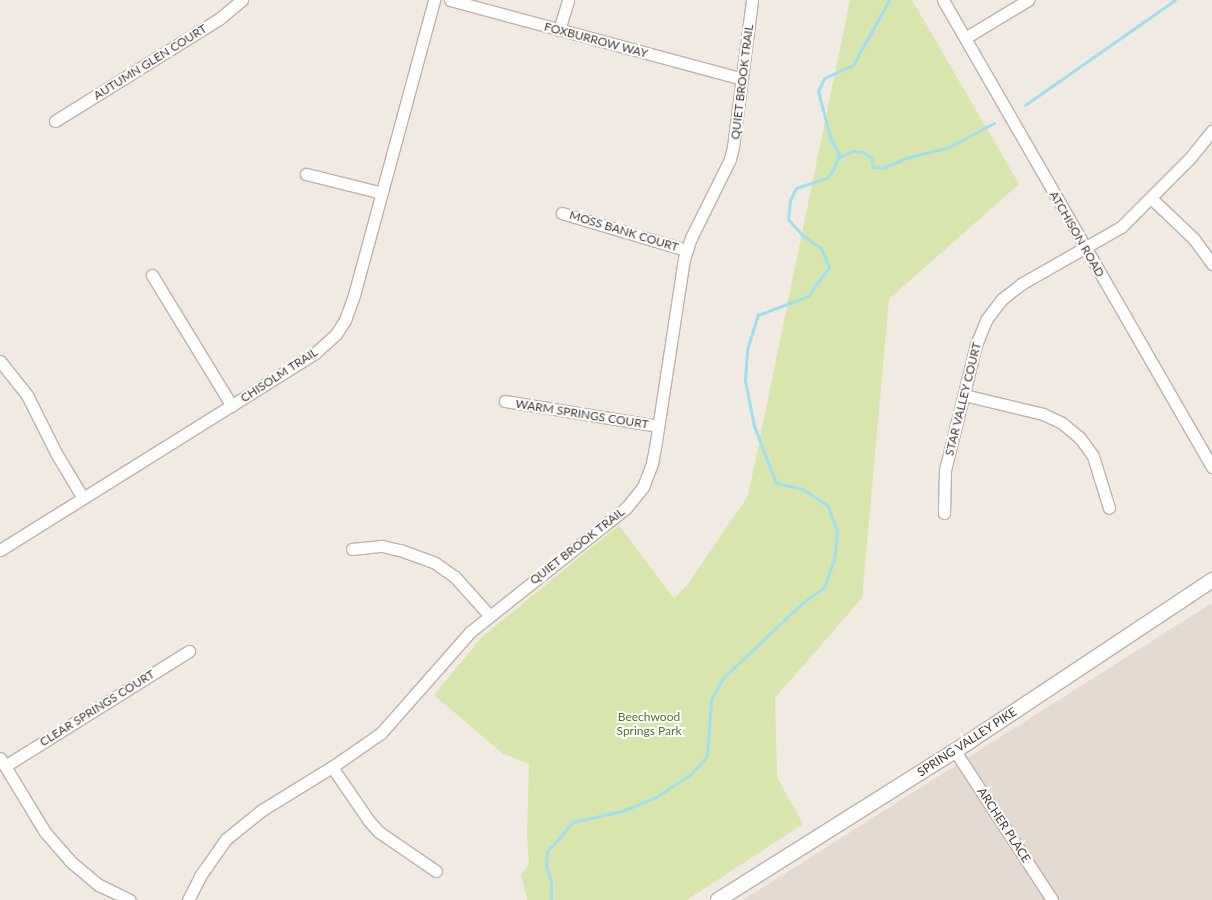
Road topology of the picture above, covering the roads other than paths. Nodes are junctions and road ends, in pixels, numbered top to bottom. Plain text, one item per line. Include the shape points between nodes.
1 (242, 0) edge
2 (434, 0) edge
3 (450, 0) edge
4 (568, 0) edge
5 (752, 0) edge
6 (943, 0) edge
7 (1028, 0) edge
8 (560, 30) junction
9 (965, 38) junction
10 (742, 79) junction
11 (55, 121) dead end
12 (1212, 131) edge
13 (306, 174) dead end
14 (382, 193) junction
15 (1151, 198) junction
16 (562, 213) dead end
17 (1086, 249) junction
18 (686, 250) junction
19 (1212, 264) edge
20 (152, 275) dead end
21 (0, 360) edge
22 (964, 395) junction
23 (505, 402) dead end
24 (232, 406) junction
25 (658, 426) junction
26 (1212, 467) edge
27 (83, 498) junction
28 (1109, 508) dead end
29 (944, 514) dead end
30 (352, 549) dead end
31 (0, 550) edge
32 (1212, 580) edge
33 (489, 615) junction
34 (189, 651) dead end
35 (955, 751) junction
36 (2, 762) edge
37 (332, 767) junction
38 (436, 871) dead end
39 (115, 897) edge
40 (130, 900) edge
41 (188, 900) edge
42 (718, 900) edge
43 (1052, 900) edge

1 - 11 street, AUTUMN GLEN COURT via 219,19
2 - 14 street, CHISOLM TRAIL
3 - 8 street, FOXBURROW WAY
4 - 8 street
5 - 10 street, QUIET BROOK TRAIL
6 - 9 street, ATCHISON ROAD
7 - 9 street
8 - 10 street, FOXBURROW WAY
9 - 17 street, ATCHISON ROAD
10 - 18 street, QUIET BROOK TRAIL via 737,131 730,159
12 - 15 street, STAR VALLEY COURT
13 - 14 street
14 - 24 street, CHISOLM TRAIL via 354,296 336,334 315,353
15 - 17 street, STAR VALLEY COURT via 1121,227
15 - 19 street via 1194,238
16 - 18 street, MOSS BANK COURT
17 - 22 street, STAR VALLEY COURT via 1021,284 1002,299 986,320 976,345
17 - 26 street, ATCHISON ROAD
18 - 25 street, QUIET BROOK TRAIL
20 - 24 street
21 - 27 street via 26,395
22 - 28 street via 1043,414 1062,423 1080,438 1093,456
22 - 29 street, STAR VALLEY COURT via 945,470
23 - 25 street, WARM SPRINGS COURT
24 - 27 street, CHISOLM TRAIL
25 - 33 street, QUIET BROOK TRAIL via 652,464 635,498
27 - 31 street, CHISOLM TRAIL
30 - 33 street via 382,546 435,563 456,577
32 - 35 street, SPRING VALLEY PIKE
33 - 37 street, QUIET BROOK TRAIL via 381,732
34 - 36 street, CLEAR SPRINGS COURT
35 - 42 street, SPRING VALLEY PIKE
35 - 43 street, ARCHER PLACE
36 - 39 street via 58,849
37 - 38 street via 369,822
37 - 41 street, QUIET BROOK TRAIL via 262,810 226,839 200,876
39 - 40 street

